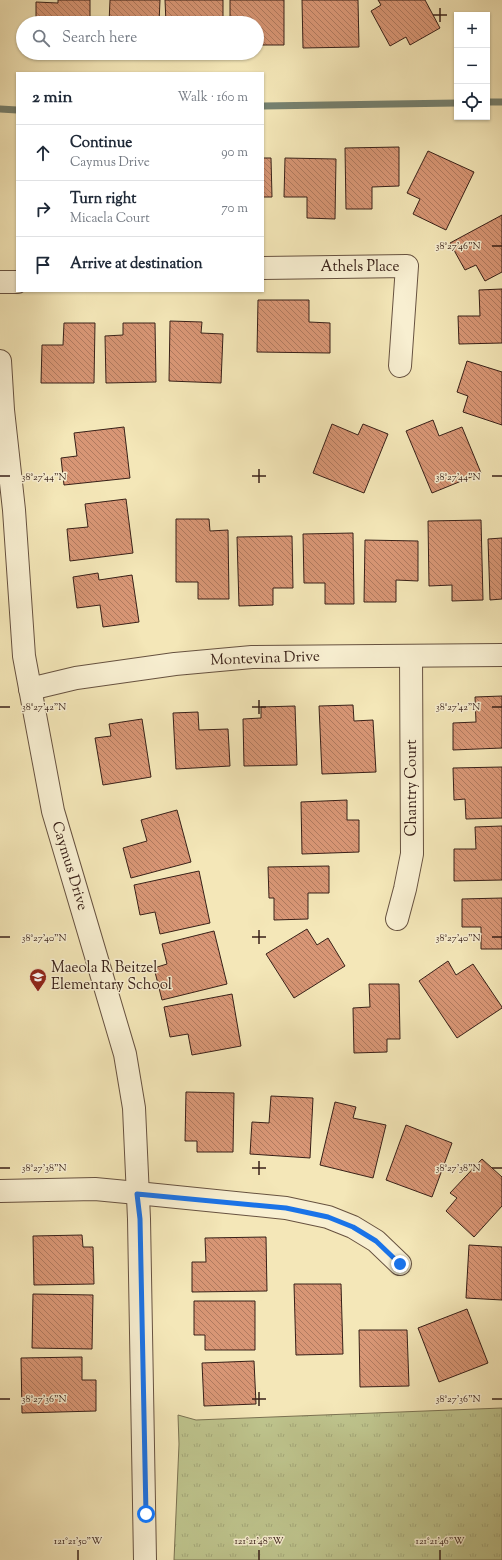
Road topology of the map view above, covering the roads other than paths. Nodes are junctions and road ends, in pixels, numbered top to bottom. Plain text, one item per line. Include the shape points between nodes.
1 (264, 268) edge
2 (0, 282) edge
3 (16, 282) edge
4 (0, 361) edge
5 (400, 366) dead end
6 (502, 655) edge
7 (411, 656) junction
8 (30, 689) junction
9 (397, 919) dead end
10 (0, 1191) edge
11 (137, 1194) junction
12 (400, 1264) dead end
13 (145, 1560) edge

1 - 5 street, Athels Place via 407,266
2 - 3 street
4 - 8 street, Caymus Drive via 24,656
6 - 7 street, Montevina Drive
7 - 8 street, Montevina Drive via 252,657 175,664 76,678
7 - 9 street, Chantry Court via 412,854
8 - 11 street, Caymus Drive via 53,811 125,1054 134,1108
10 - 11 street via 95,1188
11 - 12 street via 286,1208 328,1217 353,1227 376,1241
11 - 13 street, Caymus Drive via 140,1219

